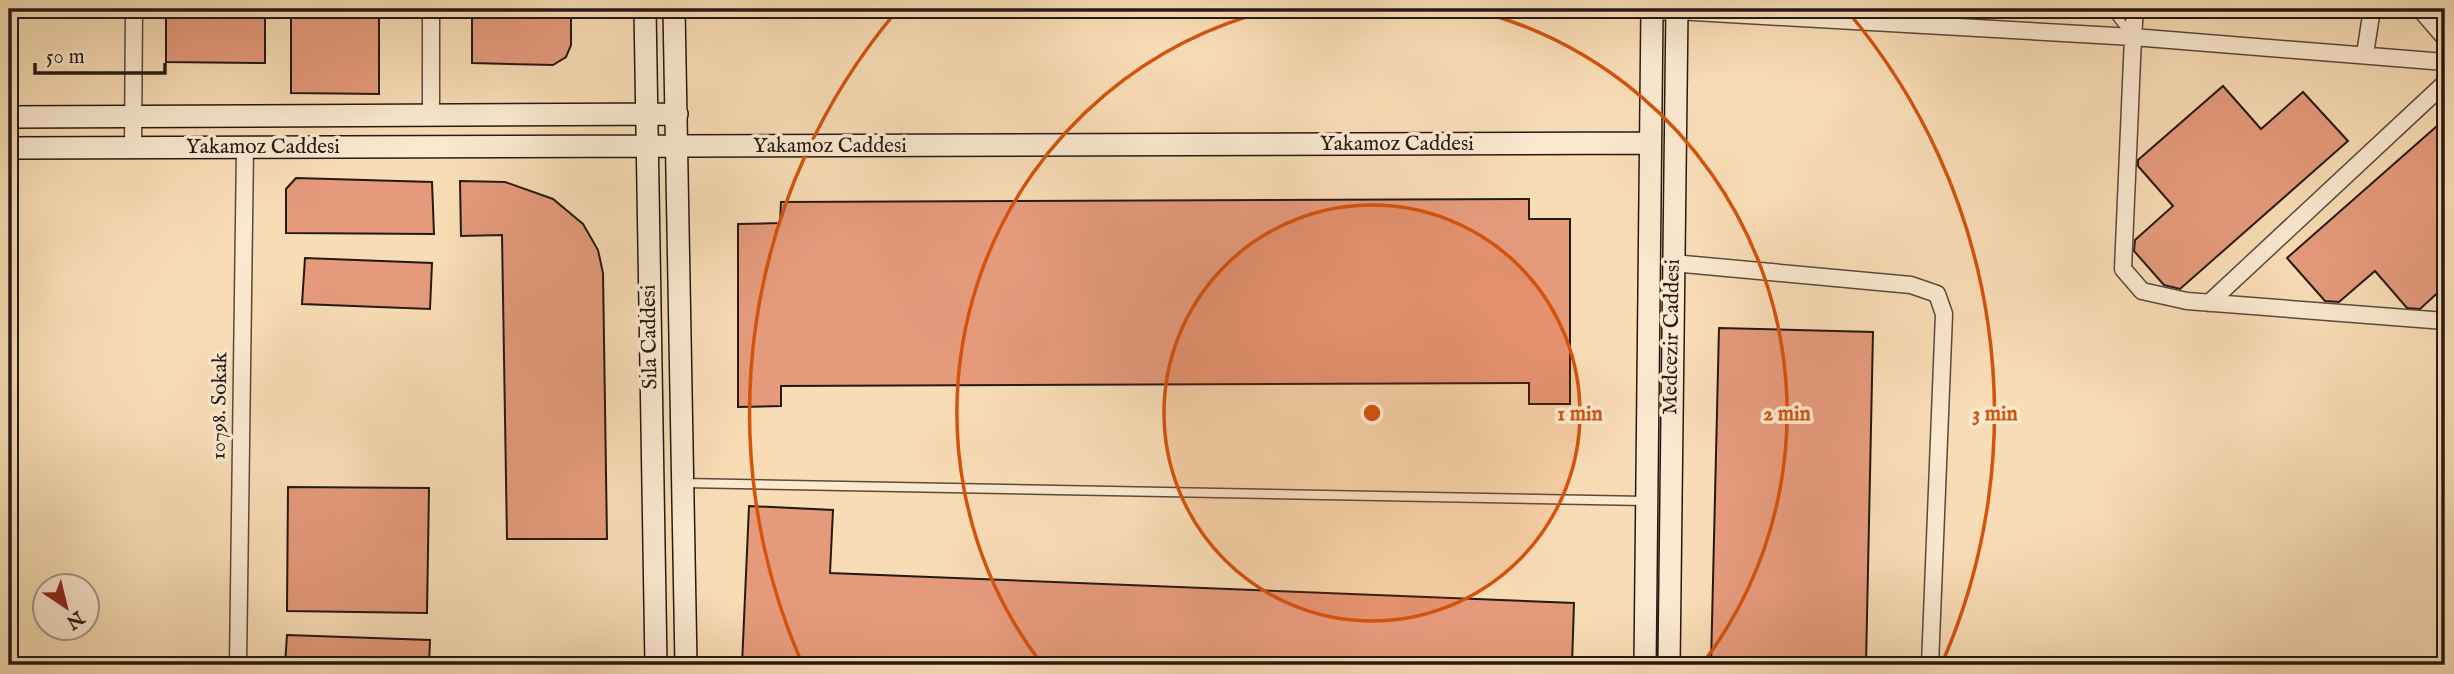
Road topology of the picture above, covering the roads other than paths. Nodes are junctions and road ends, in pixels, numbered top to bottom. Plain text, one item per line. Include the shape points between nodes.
1 (134, 9) edge
2 (431, 9) edge
3 (645, 9) edge
4 (674, 9) edge
5 (1928, 9) edge
6 (2111, 9) edge
7 (2135, 9) edge
8 (2372, 9) edge
9 (1652, 10) edge
10 (1677, 10) edge
11 (2426, 11) edge
12 (1928, 26) junction
13 (2133, 37) junction
14 (2445, 38) edge
15 (2365, 54) junction
16 (2445, 62) edge
17 (2445, 83) edge
18 (646, 113) junction
19 (677, 114) junction
20 (431, 116) junction
21 (9, 117) edge
22 (133, 117) junction
23 (1650, 143) junction
24 (647, 146) junction
25 (678, 146) junction
26 (9, 148) edge
27 (133, 148) junction
28 (245, 148) junction
29 (1673, 263) junction
30 (2209, 303) junction
31 (2444, 320) edge
32 (684, 483) junction
33 (1647, 501) junction
34 (238, 665) edge
35 (656, 665) edge
36 (687, 665) edge
37 (1645, 665) edge
38 (1669, 665) edge
39 (1930, 665) edge

1 - 22 street
2 - 20 street
3 - 18 street, Sıla Caddesi
4 - 19 street
5 - 12 lane
6 - 13 lane
7 - 13 street
8 - 15 street
9 - 10 street
9 - 23 street, Medcezir Caddesi
10 - 12 street
10 - 29 street, Medcezir Caddesi
11 - 14 street
12 - 13 street
13 - 15 street
13 - 30 street via 2123,269 2142,291
15 - 16 street
17 - 30 street
18 - 19 street, Yakamoz Caddesi
18 - 20 street, Yakamoz Caddesi
18 - 24 street, Sıla Caddesi
19 - 25 street
20 - 22 street, Yakamoz Caddesi
21 - 22 street, Yakamoz Caddesi
22 - 27 street
23 - 25 street, Yakamoz Caddesi
23 - 33 street, Medcezir Caddesi
24 - 25 street, Yakamoz Caddesi
24 - 28 street, Yakamoz Caddesi
24 - 35 street, Sıla Caddesi
25 - 32 street
26 - 27 street, Yakamoz Caddesi
27 - 28 street, Yakamoz Caddesi
28 - 34 street, 10798. Sokak
29 - 38 street, Medcezir Caddesi
29 - 39 street via 1911,285 1937,294 1944,314
30 - 31 street
32 - 33 lane
32 - 36 street
33 - 37 street, Medcezir Caddesi

